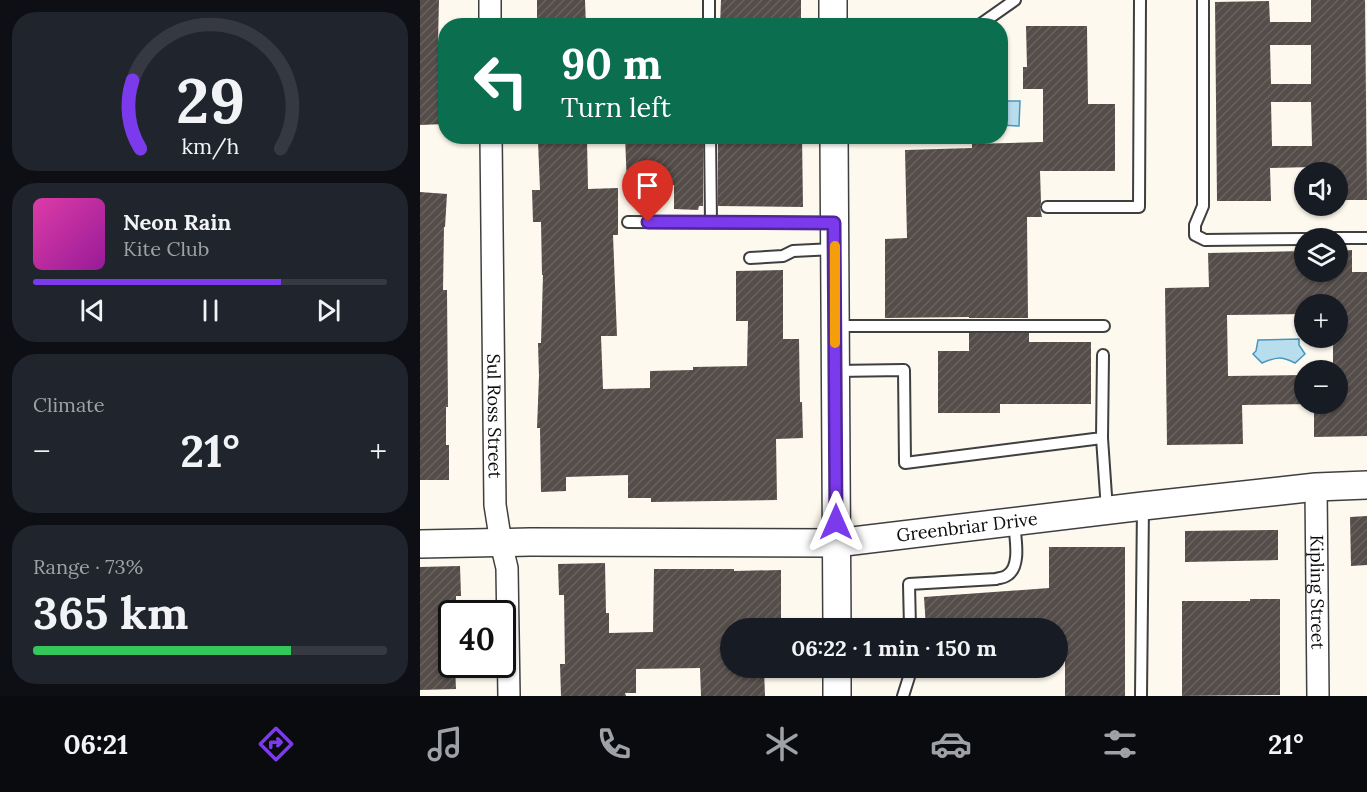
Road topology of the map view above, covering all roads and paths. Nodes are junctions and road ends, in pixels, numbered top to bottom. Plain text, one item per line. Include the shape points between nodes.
1 (490, 0) edge
2 (709, 0) edge
3 (833, 0) edge
4 (1015, 0) edge
5 (1140, 0) edge
6 (1203, 0) edge
7 (490, 18) edge
8 (709, 18) edge
9 (833, 18) edge
10 (989, 18) edge
11 (491, 144) edge
12 (710, 144) edge
13 (834, 144) edge
14 (1047, 207) dead end
15 (628, 222) dead end
16 (711, 222) junction
17 (834, 223) junction
18 (1348, 238) edge
19 (1367, 238) edge
20 (1294, 239) edge
21 (835, 249) junction
22 (750, 258) dead end
23 (835, 326) junction
24 (1104, 326) dead end
25 (1102, 355) dead end
26 (835, 371) junction
27 (1102, 438) junction
28 (1367, 485) edge
29 (1316, 487) junction
30 (1143, 506) junction
31 (1107, 510) junction
32 (1014, 522) junction
33 (501, 543) junction
34 (836, 543) junction
35 (420, 544) edge
36 (837, 618) edge
37 (910, 618) edge
38 (837, 678) edge
39 (909, 678) edge
40 (509, 696) edge
41 (837, 696) edge
42 (903, 696) edge
43 (1141, 696) edge
44 (1317, 696) edge

1 - 7 street
2 - 8 lane
3 - 9 street
4 - 10 lane
5 - 14 lane via 1139,207
6 - 20 lane via 1203,207 1195,235 1205,240
11 - 33 street, Sul Ross Street via 495,505
12 - 16 lane
13 - 17 street
15 - 16 lane
16 - 17 lane
17 - 21 street
18 - 19 lane
21 - 22 lane
21 - 23 street
23 - 24 lane
23 - 26 street
25 - 27 lane
26 - 27 lane via 904,370 905,463
26 - 34 street
27 - 31 lane
28 - 29 street, Greenbriar Drive
29 - 30 street, Greenbriar Drive
29 - 44 street, Kipling Street
30 - 31 street, Greenbriar Drive
30 - 43 lane
31 - 32 street, Greenbriar Drive
32 - 34 street, Greenbriar Drive
32 - 37 lane via 1017,554 1007,576 909,584
33 - 34 street, Greenbriar Drive
33 - 35 street, Greenbriar Drive
33 - 40 street, Sul Ross Street via 507,568
34 - 36 street
38 - 41 street
39 - 42 lane

